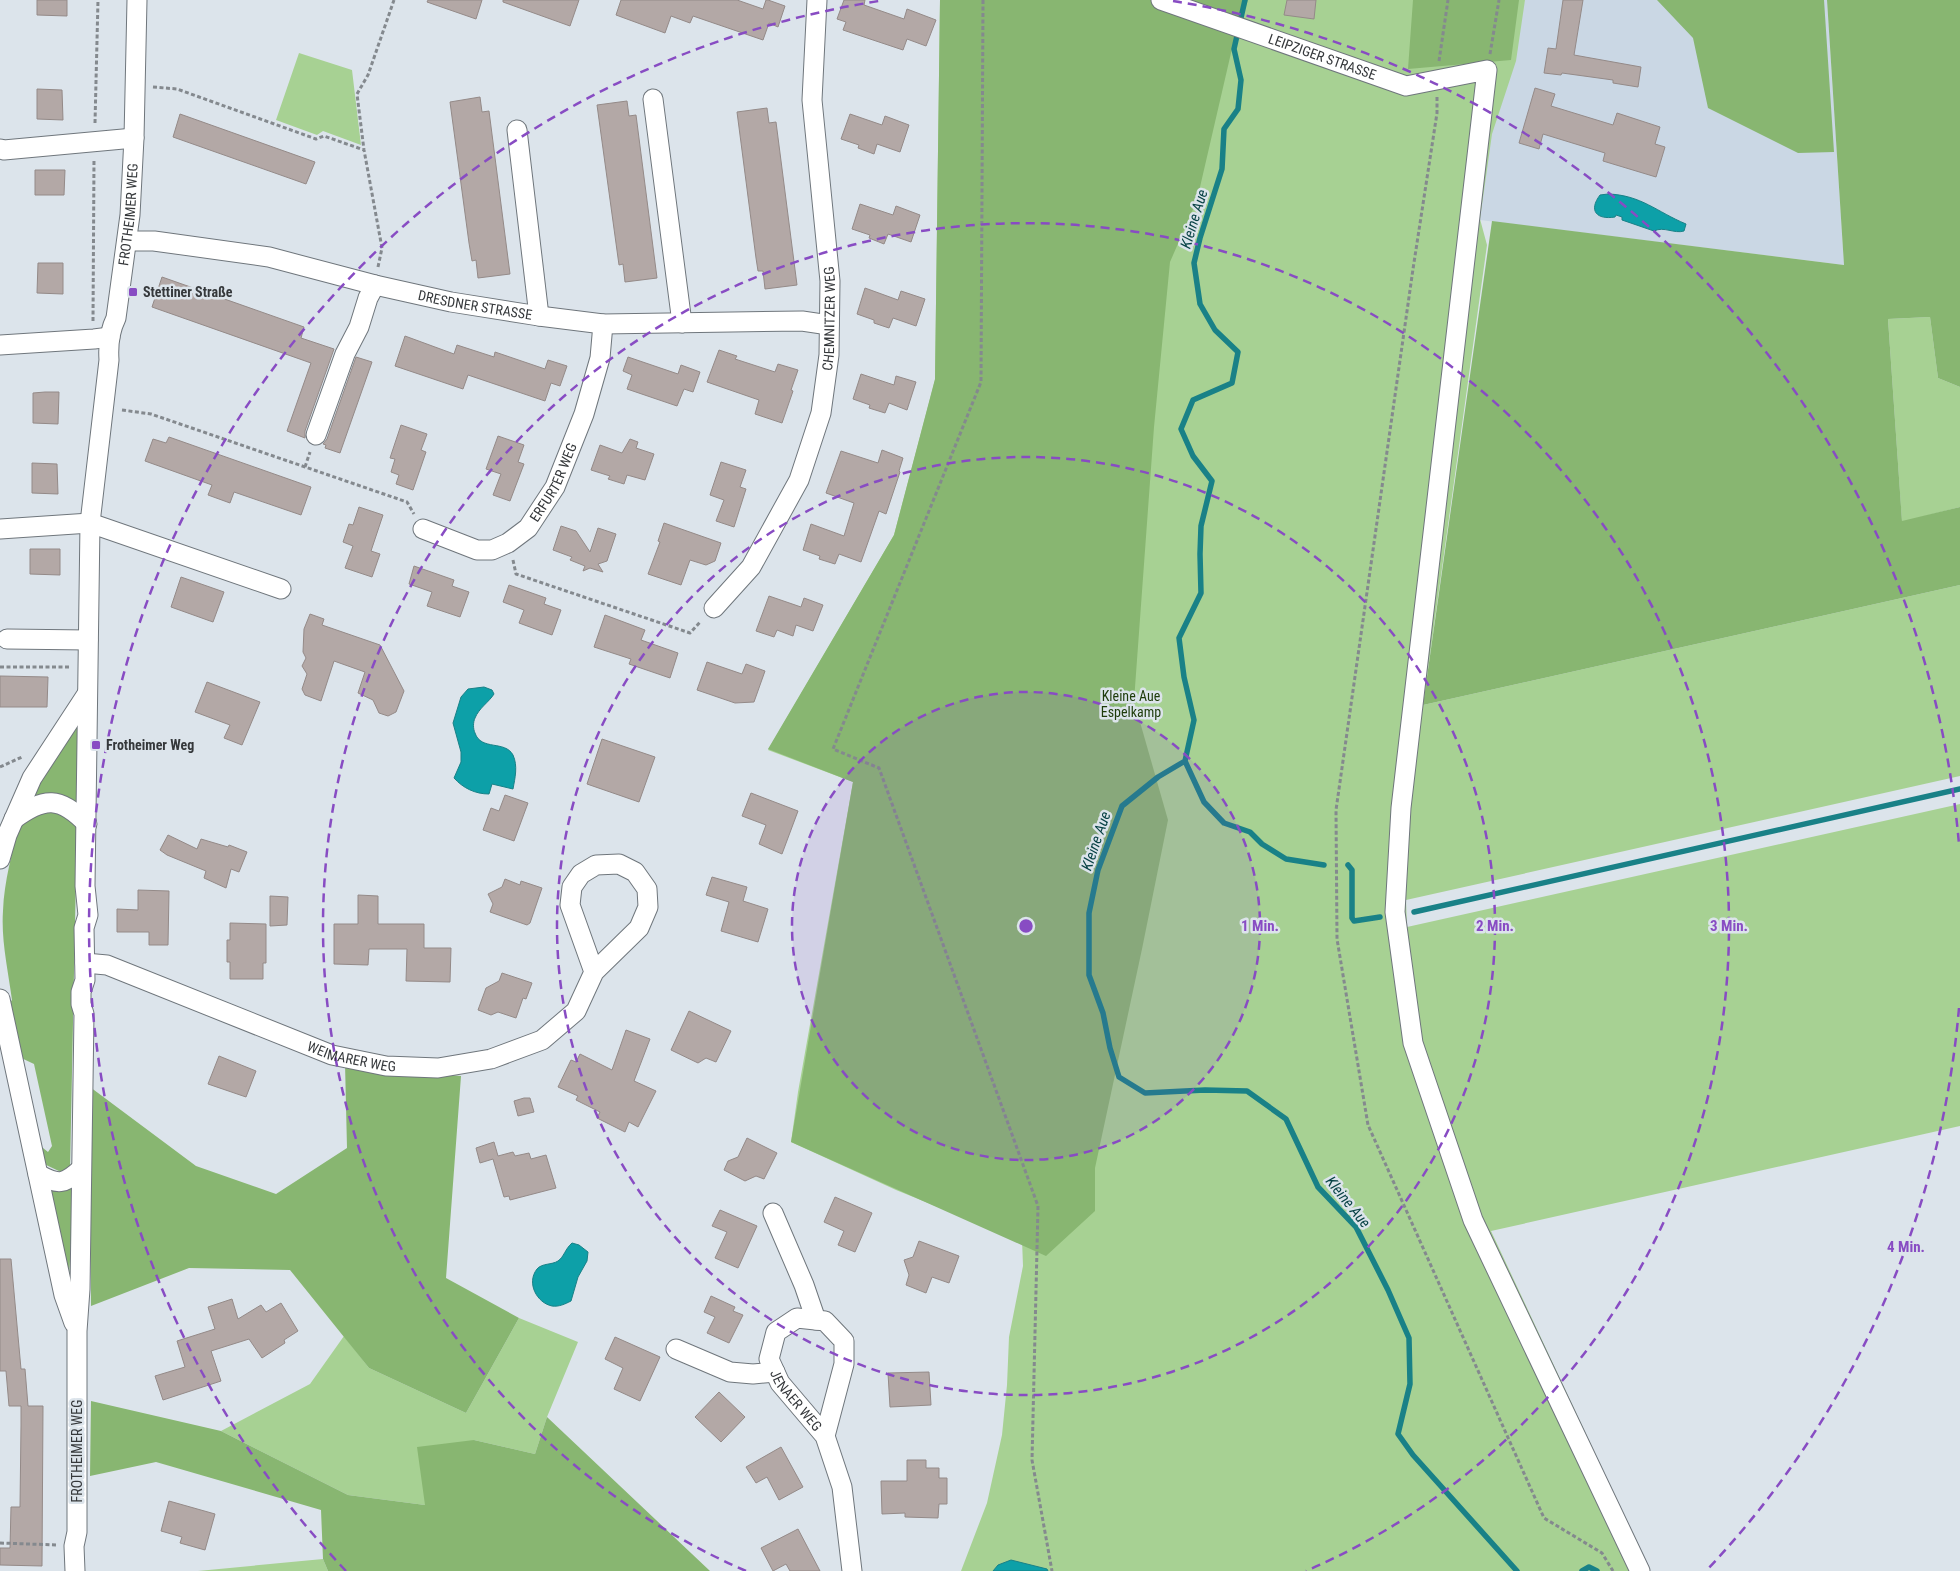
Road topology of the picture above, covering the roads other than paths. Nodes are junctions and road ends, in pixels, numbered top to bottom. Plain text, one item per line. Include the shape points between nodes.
1 (137, 0) edge
2 (817, 0) edge
3 (1161, 0) edge
4 (653, 99) dead end
5 (517, 130) dead end
6 (134, 138) junction
7 (0, 149) edge
8 (127, 240) junction
9 (374, 285) junction
10 (539, 316) junction
11 (682, 323) junction
12 (603, 324) junction
13 (829, 325) junction
14 (101, 338) junction
15 (0, 345) edge
16 (316, 435) dead end
17 (90, 523) junction
18 (0, 528) edge
19 (423, 529) road end
20 (281, 589) dead end
21 (714, 608) road end
22 (7, 639) dead end
23 (88, 640) junction
24 (87, 694) junction
25 (14, 819) junction
26 (86, 824) junction
27 (0, 859) edge
28 (85, 963) junction
29 (594, 972) junction
30 (0, 999) edge
31 (81, 1169) junction
32 (38, 1174) junction
33 (773, 1213) dead end
34 (816, 1320) junction
35 (77, 1331) junction
36 (676, 1349) dead end
37 (774, 1372) junction
38 (825, 1436) junction
39 (75, 1571) edge
40 (852, 1571) edge
41 (1640, 1571) edge

1 - 6 street, FROTHEIMER WEG
2 - 13 street, CHEMNITZER WEG via 812,100 830,281
3 - 41 street, LEIPZIGER STRASSE via 1406,86 1487,70 1401,808 1395,912 1414,1043 1473,1220
4 - 11 street
5 - 10 street
6 - 7 street
6 - 8 street, FROTHEIMER WEG
8 - 9 street, DRESDNER STRASSE via 270,257
8 - 14 street, FROTHEIMER WEG via 116,318
9 - 10 street, DRESDNER STRASSE
9 - 16 street
10 - 12 street, DRESDNER STRASSE
11 - 12 street, DRESDNER STRASSE
11 - 13 street, DRESDNER STRASSE via 802,322
12 - 19 street, ERFURTER WEG via 600,358 584,414 555,487 528,528 492,550 477,550
13 - 21 street, CHEMNITZER WEG via 829,355 821,413 799,480 751,567
14 - 15 street
14 - 17 street, FROTHEIMER WEG via 103,408
17 - 18 street
17 - 20 street
17 - 23 street, FROTHEIMER WEG
22 - 23 street
23 - 24 street, FROTHEIMER WEG
24 - 25 street via 32,778
24 - 26 street, FROTHEIMER WEG
25 - 26 street via 41,803 56,803 67,805
25 - 27 street
26 - 28 street, FROTHEIMER WEG via 88,915 84,928
28 - 29 street, WEIMARER WEG via 107,964 332,1055 386,1066 438,1068 491,1059 542,1040 576,1011
28 - 31 street, FROTHEIMER WEG via 81,992 84,1014
29 - 29 street, WEIMARER WEG via 639,928 648,908 647,889 635,872 619,864 596,865 581,874 572,887 570,905
30 - 32 street, FROTHEIMER WEG
31 - 32 street via 68,1181 58,1182
31 - 35 street, FROTHEIMER WEG
32 - 35 street, FROTHEIMER WEG via 64,1295
33 - 34 street
34 - 37 street, JENAER WEG via 797,1318 776,1332 769,1359
34 - 38 street, JENAER WEG via 825,1321 844,1341 844,1364
35 - 39 street, FROTHEIMER WEG
36 - 37 street via 730,1372
37 - 38 street, JENAER WEG
38 - 40 street, JENAER WEG via 842,1487

